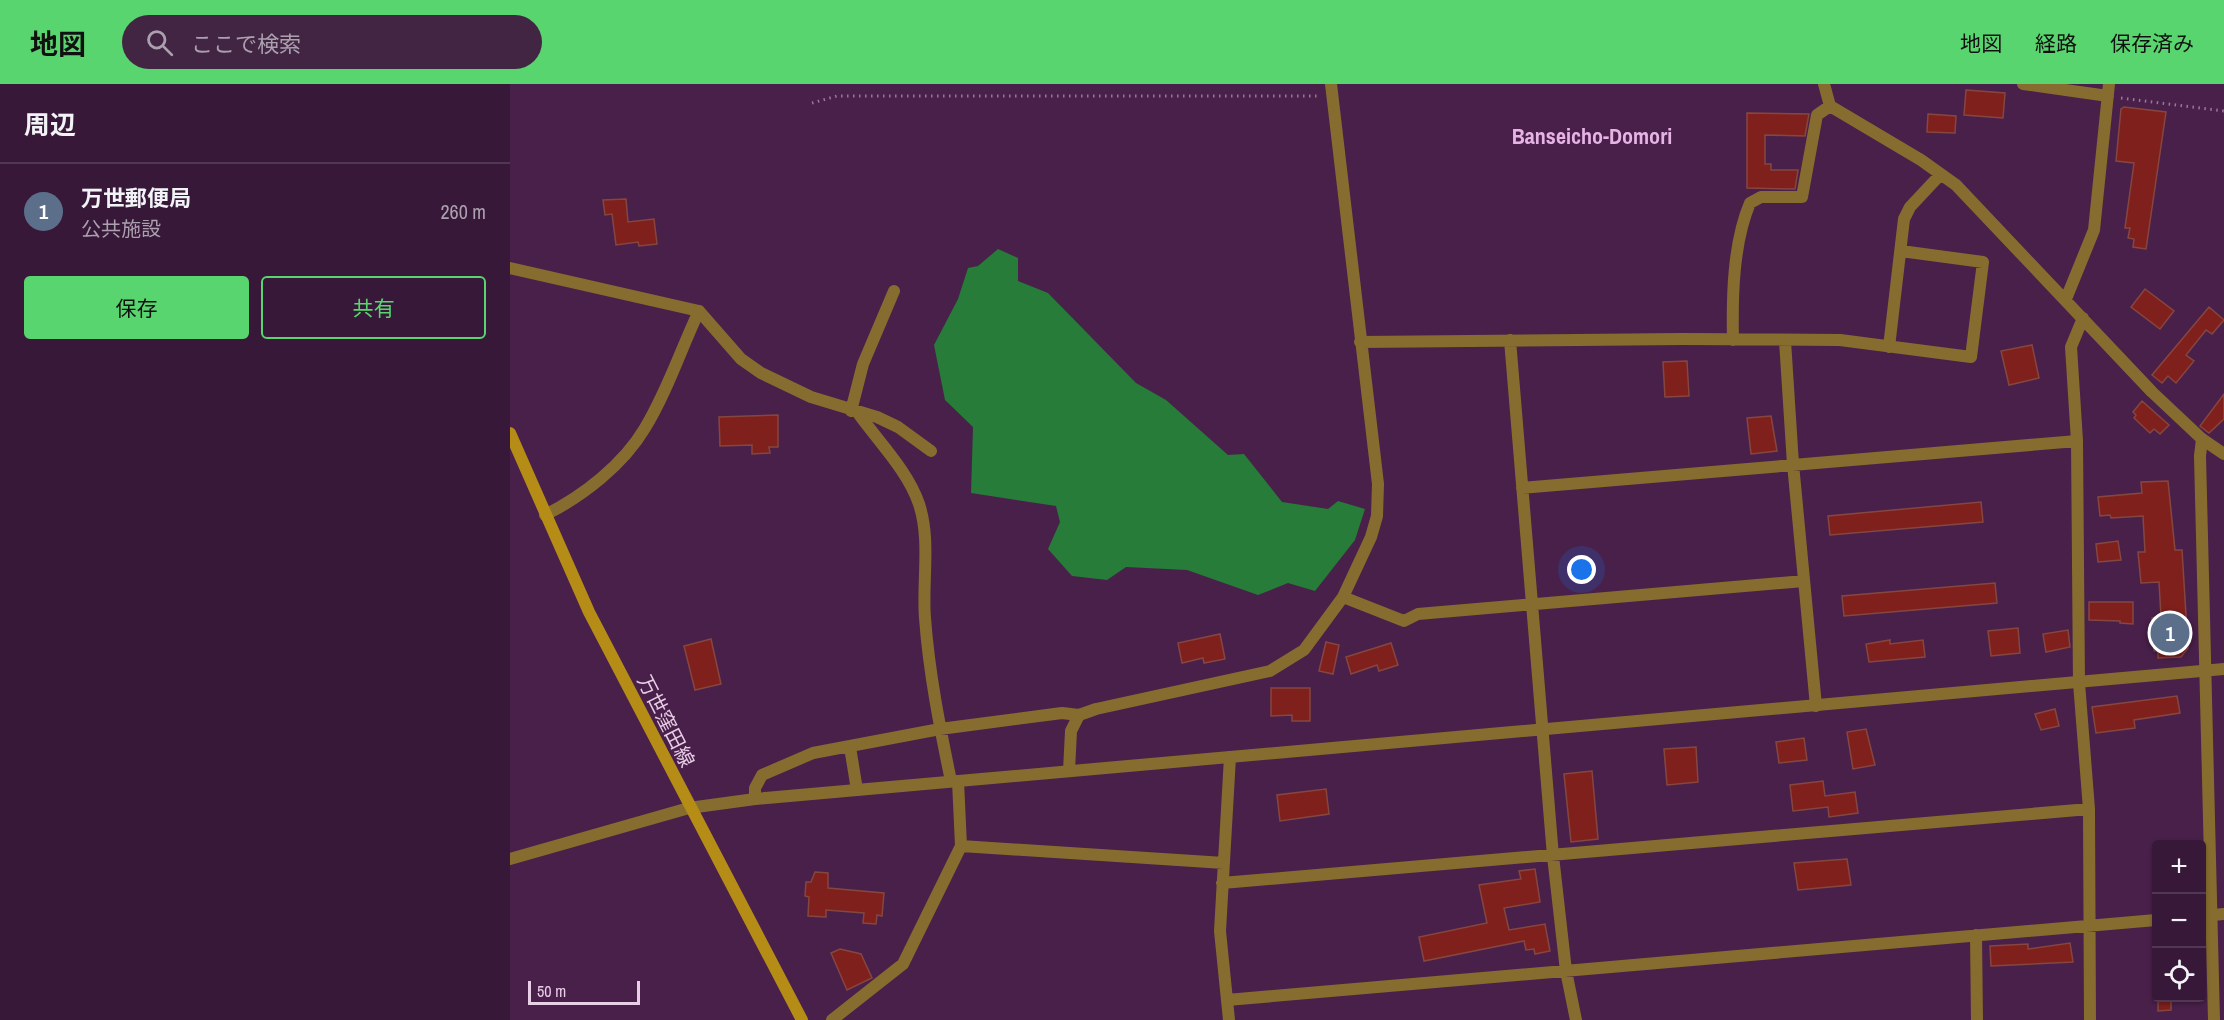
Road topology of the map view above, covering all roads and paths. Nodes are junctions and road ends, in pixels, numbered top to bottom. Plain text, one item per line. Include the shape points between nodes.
1 (1824, 84) edge
2 (2023, 84) edge
3 (1331, 90) edge
4 (2108, 90) edge
5 (812, 103) dead end
6 (1830, 106) junction
7 (2224, 111) edge
8 (1940, 175) junction
9 (1901, 251) junction
10 (510, 268) edge
11 (894, 291) dead end
12 (2066, 299) junction
13 (699, 311) junction
14 (2083, 318) junction
15 (1510, 340) junction
16 (1733, 340) junction
17 (1785, 341) junction
18 (1360, 342) junction
19 (1889, 347) junction
20 (854, 412) junction
21 (510, 433) edge
22 (2202, 439) junction
23 (2077, 441) junction
24 (931, 451) dead end
25 (2224, 454) edge
26 (1793, 465) junction
27 (1522, 488) junction
28 (545, 515) junction
29 (1804, 580) junction
30 (1343, 597) junction
31 (1532, 605) junction
32 (2224, 669) edge
33 (2206, 671) junction
34 (2079, 683) junction
35 (1816, 706) junction
36 (1079, 716) junction
37 (940, 729) junction
38 (1542, 730) junction
39 (850, 747) junction
40 (1230, 758) junction
41 (1069, 771) junction
42 (954, 781) junction
43 (856, 790) junction
44 (755, 799) junction
45 (689, 808) junction
46 (2089, 809) junction
47 (961, 846) junction
48 (1553, 856) junction
49 (510, 859) edge
50 (1224, 863) junction
51 (1222, 884) junction
52 (2212, 915) edge
53 (2152, 920) edge
54 (2089, 925) junction
55 (1976, 935) junction
56 (1566, 971) junction
57 (1227, 1000) junction
58 (802, 1020) edge
59 (832, 1020) edge
60 (1229, 1020) edge
61 (1576, 1020) edge
62 (1977, 1020) edge
63 (2090, 1020) edge
64 (2214, 1020) edge

1 - 6 street
2 - 4 street
3 - 5 path via 837,96
3 - 18 street
4 - 7 path
4 - 12 street via 2094,230
6 - 8 street
6 - 16 street via 1817,115 1802,197 1761,197 1750,203 1738,253
8 - 9 street via 1910,207 1904,219
8 - 12 street via 1956,185
9 - 19 street
9 - 19 street via 1983,262 1971,357
10 - 13 street
11 - 20 street via 863,364
12 - 14 street
13 - 20 street via 741,359 762,373 786,387
13 - 28 street via 645,430 586,490
14 - 22 street
14 - 23 street via 2071,347
15 - 16 street
15 - 18 street
15 - 27 street
16 - 17 street
17 - 19 street via 1840,340
17 - 26 street
18 - 30 street via 1378,484 1377,516
20 - 24 street via 898,427
20 - 37 street via 909,482 919,504 925,618
21 - 28 main road, 万世窪田線
22 - 25 street
22 - 33 street
23 - 26 street
23 - 34 street
26 - 27 street
26 - 29 street
27 - 31 street
28 - 45 main road, 万世窪田線 via 589,612
29 - 31 street
29 - 35 street
30 - 31 street via 1404,621 1418,614
30 - 36 street via 1304,650 1270,671
31 - 38 street
32 - 33 street
33 - 34 street
33 - 52 street
34 - 35 street
34 - 46 street
35 - 38 street
36 - 37 street via 1062,712
36 - 41 street via 1071,731
37 - 39 street
37 - 42 street
38 - 40 street
38 - 48 street
39 - 43 street
39 - 44 street via 813,753 778,766 762,775 755,788
40 - 41 street
40 - 50 street
41 - 42 street
42 - 43 street
42 - 47 street
43 - 44 street
44 - 45 street
45 - 49 street
45 - 58 main road, 万世窪田線
46 - 48 street
46 - 54 street
47 - 50 street
47 - 59 street via 903,963
48 - 51 street
48 - 56 street
50 - 51 street
51 - 57 street via 1220,932
52 - 64 street
53 - 54 street
54 - 55 street
54 - 63 street
55 - 56 street
55 - 62 street
56 - 57 street
56 - 61 street
57 - 60 street

